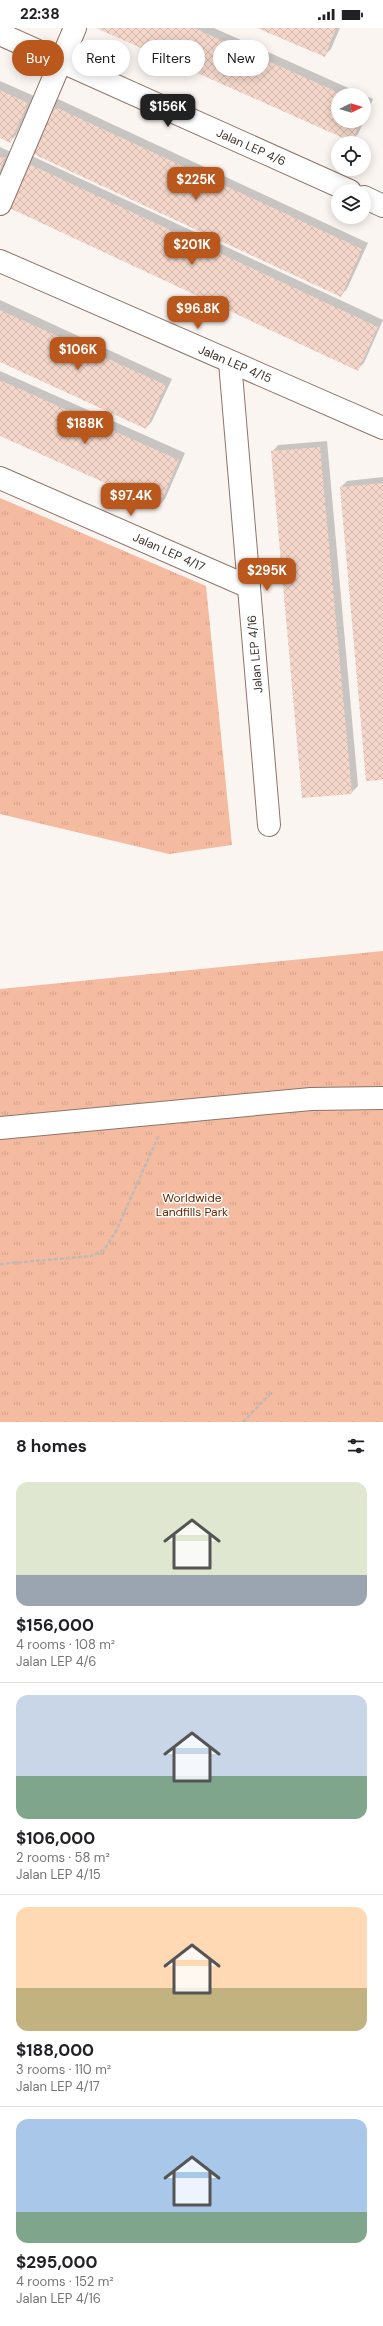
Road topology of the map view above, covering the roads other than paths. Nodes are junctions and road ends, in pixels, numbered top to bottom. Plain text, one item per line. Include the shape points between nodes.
1 (75, 28) edge
2 (0, 34) edge
3 (13, 40) edge
4 (64, 57) edge
5 (64, 63) edge
6 (56, 76) edge
7 (334, 184) edge
8 (371, 200) edge
9 (0, 204) edge
10 (383, 206) edge
11 (0, 261) edge
12 (230, 362) junction
13 (383, 428) edge
14 (0, 478) edge
15 (249, 587) junction
16 (269, 825) dead end
17 (383, 1098) edge
18 (0, 1128) edge

1 - 4 street
2 - 3 street, Jalan LEP 4/6
5 - 7 street, Jalan LEP 4/6
6 - 9 street
8 - 10 street
11 - 12 street, Jalan LEP 4/15
12 - 13 street, Jalan LEP 4/15
12 - 15 street, Jalan LEP 4/16
14 - 15 street, Jalan LEP 4/17
15 - 16 street, Jalan LEP 4/16
17 - 18 street via 311,1099

